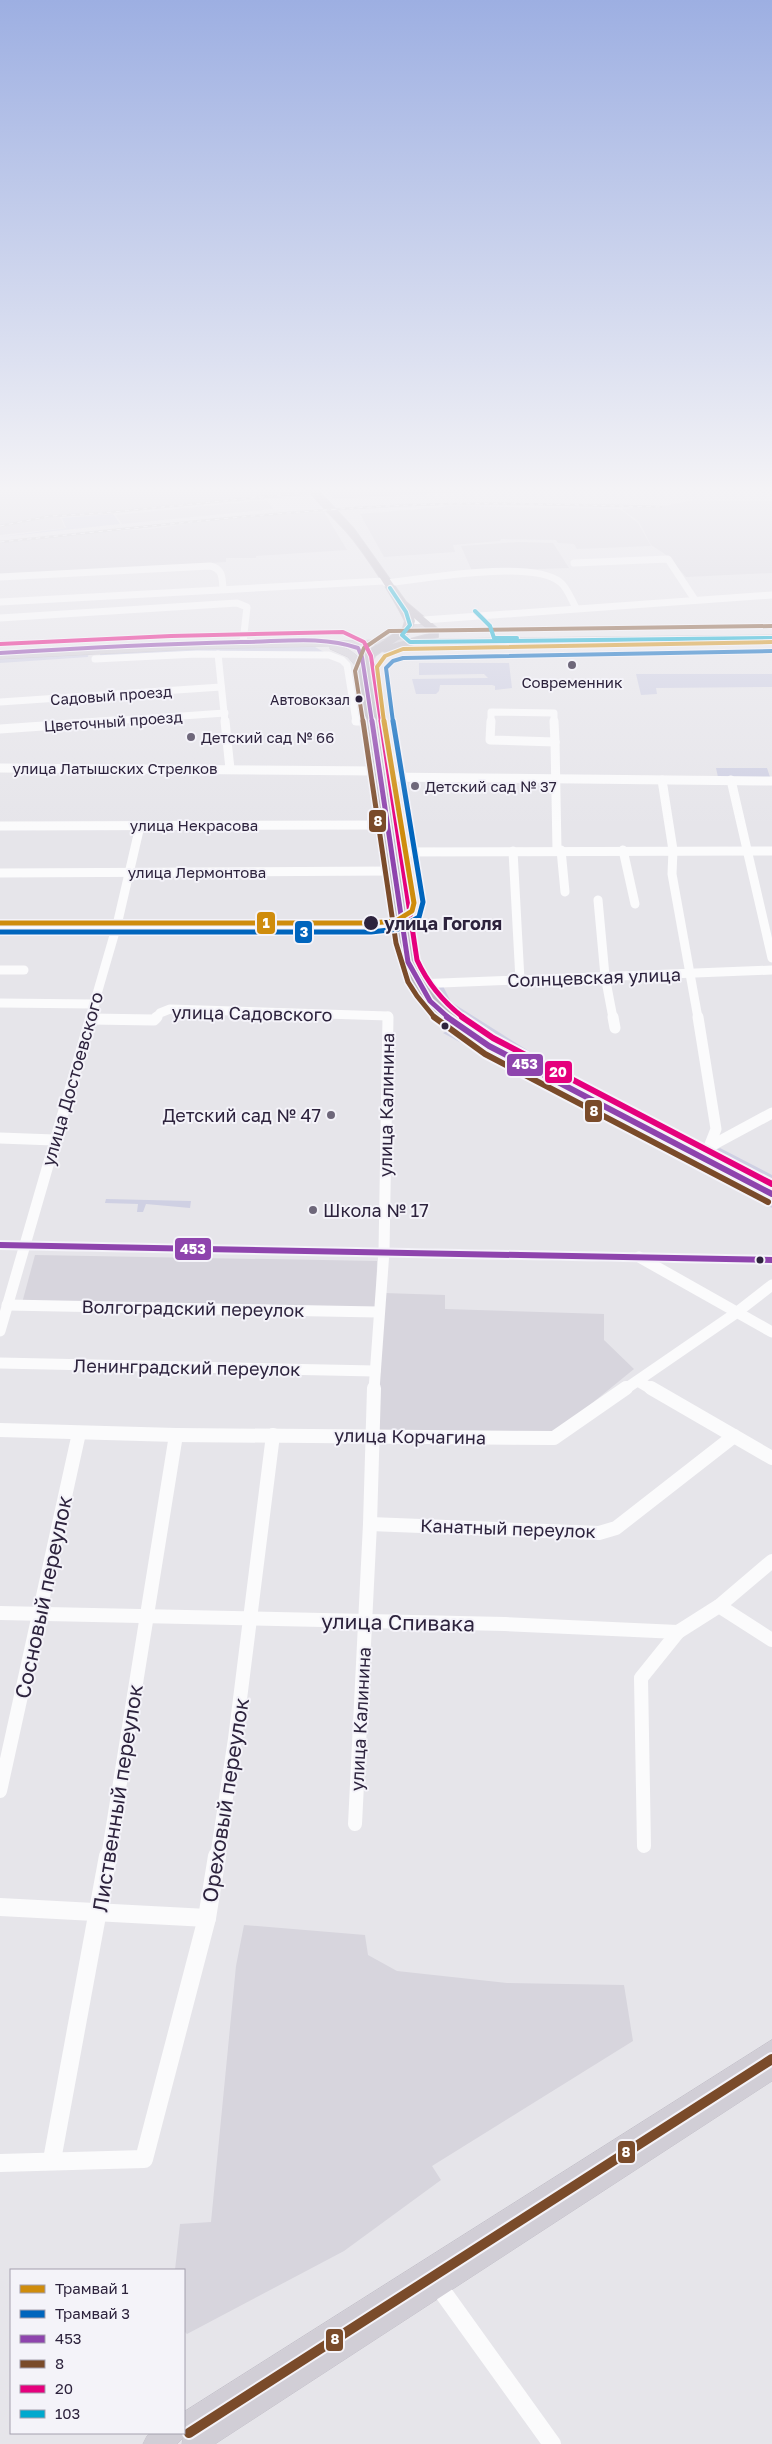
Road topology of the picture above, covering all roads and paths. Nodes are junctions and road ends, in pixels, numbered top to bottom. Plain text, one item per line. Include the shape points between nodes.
1 (32, 600) edge
2 (213, 600) edge
3 (399, 600) edge
4 (571, 600) edge
5 (695, 600) edge
6 (0, 602) edge
7 (401, 603) junction
8 (214, 604) junction
9 (576, 608) junction
10 (0, 618) edge
11 (423, 621) junction
12 (407, 633) junction
13 (431, 634) junction
14 (772, 637) edge
15 (388, 641) junction
16 (242, 642) junction
17 (347, 642) junction
18 (317, 644) junction
19 (0, 654) edge
20 (218, 654) junction
21 (94, 658) dead end
22 (364, 671) junction
23 (221, 687) junction
24 (0, 702) edge
25 (225, 713) junction
26 (372, 721) junction
27 (0, 729) edge
28 (555, 742) junction
29 (0, 768) edge
30 (230, 769) junction
31 (379, 774) junction
32 (554, 779) junction
33 (662, 780) junction
34 (731, 780) junction
35 (772, 781) edge
36 (387, 825) junction
37 (0, 826) edge
38 (140, 826) junction
39 (559, 850) junction
40 (623, 850) junction
41 (673, 850) junction
42 (513, 851) junction
43 (748, 851) junction
44 (772, 851) edge
45 (391, 852) junction
46 (394, 871) junction
47 (130, 872) junction
48 (0, 873) edge
49 (565, 892) dead end
50 (598, 900) dead end
51 (635, 904) dead end
52 (0, 925) edge
53 (117, 925) junction
54 (402, 925) junction
55 (772, 958) edge
56 (0, 970) edge
57 (24, 970) dead end
58 (772, 970) edge
59 (691, 973) junction
60 (605, 976) junction
61 (520, 980) junction
62 (416, 984) junction
63 (0, 1002) edge
64 (94, 1004) junction
65 (388, 1016) joint
66 (91, 1019) junction
67 (615, 1028) dead end
68 (772, 1113) edge
69 (0, 1138) edge
70 (54, 1140) junction
71 (703, 1151) junction
72 (772, 1194) edge
73 (0, 1245) edge
74 (25, 1245) junction
75 (384, 1251) junction
76 (639, 1257) junction
77 (772, 1260) edge
78 (772, 1285) edge
79 (7, 1305) junction
80 (378, 1312) junction
81 (736, 1313) junction
82 (0, 1331) edge
83 (772, 1332) edge
84 (0, 1363) edge
85 (375, 1371) junction
86 (638, 1380) junction
87 (0, 1430) edge
88 (79, 1433) junction
89 (176, 1435) junction
90 (273, 1435) junction
91 (372, 1435) junction
92 (734, 1436) junction
93 (772, 1458) edge
94 (370, 1524) junction
95 (772, 1561) edge
96 (719, 1606) junction
97 (0, 1613) edge
98 (39, 1614) junction
99 (146, 1615) junction
100 (250, 1618) junction
101 (364, 1621) junction
102 (678, 1632) junction
103 (772, 1640) edge
104 (0, 1791) edge
105 (355, 1824) dead end
106 (644, 1846) dead end
107 (0, 1907) edge
108 (99, 1912) junction
109 (207, 1918) junction
110 (772, 2049) edge
111 (772, 2069) edge
112 (52, 2160) junction
113 (0, 2163) edge
114 (433, 2278) junction
115 (185, 2425) edge
116 (171, 2434) edge
117 (155, 2444) edge
118 (194, 2444) edge
119 (552, 2444) edge

1 - 6 street
2 - 8 street
3 - 7 highway
4 - 9 street
5 - 9 street
7 - 11 highway
7 - 12 highway
8 - 10 street
8 - 16 street via 237,602 246,605
9 - 11 street
11 - 12 street
11 - 13 highway
12 - 13 highway
12 - 14 main road
12 - 15 highway
12 - 22 highway via 371,659
13 - 14 main road via 454,639
15 - 17 main road
15 - 22 highway via 368,657
16 - 17 main road
16 - 19 main road via 104,646
17 - 18 main road
17 - 22 main road via 360,652
18 - 19 main road
18 - 22 main road via 346,651 359,660
20 - 21 street
20 - 23 street, улица Латышских Стрелков
20 - 26 street via 315,653 336,657 348,666 356,721
22 - 26 highway
23 - 24 street, Садовый проезд
23 - 25 street, улица Латышских Стрелков
25 - 27 street, Цветочный проезд
25 - 30 street, улица Латышских Стрелков
26 - 31 highway
28 - 28 street via 554,713 491,712 490,740
28 - 32 street
29 - 30 street, улица Латышских Стрелков
30 - 31 street, улица Латышских Стрелков
31 - 32 street, улица Латышских Стрелков
31 - 36 highway
32 - 33 street, улица Латышских Стрелков
32 - 39 street
33 - 34 street, улица Латышских Стрелков
33 - 41 street
34 - 35 street, улица Латышских Стрелков
34 - 43 street
36 - 38 street, улица Некрасова
36 - 45 highway
37 - 38 street, улица Некрасова
38 - 47 street, улица Достоевского
39 - 40 street
39 - 42 street
39 - 49 street
40 - 41 street
40 - 51 street
41 - 43 street
41 - 59 street via 672,874
42 - 45 street
42 - 61 street
43 - 44 street
43 - 55 street
45 - 46 highway
46 - 47 street, улица Лермонтова
46 - 54 highway
47 - 48 street, улица Лермонтова
47 - 53 street, улица Достоевского
50 - 60 street
52 - 53 street
53 - 54 street
53 - 64 street, улица Достоевского
54 - 62 highway via 408,962
56 - 57 street
58 - 59 street, Солнцевская улица
59 - 60 street, Солнцевская улица
59 - 71 street via 716,1129
60 - 61 street, Солнцевская улица
60 - 67 street
61 - 62 street, Солнцевская улица
62 - 71 highway via 444,1015 489,1046
63 - 64 street
64 - 66 street, улица Достоевского
65 - 66 street, улица Садовского via 170,1009 154,1020
65 - 75 street, улица Калинина
66 - 70 street, улица Достоевского
68 - 71 street
69 - 70 street
70 - 74 street, улица Достоевского
71 - 72 highway
73 - 74 main road
74 - 75 main road
74 - 79 street, улица Достоевского
75 - 76 main road
75 - 80 street, улица Калинина
76 - 77 main road
76 - 81 street
78 - 81 street, улица Корчагина
79 - 80 street, Волгоградский переулок
79 - 82 street, улица Достоевского
80 - 85 street, улица Калинина
81 - 83 street
81 - 86 street, улица Корчагина
84 - 85 street, Ленинградский переулок
85 - 91 street, улица Калинина
86 - 91 street, улица Корчагина via 554,1438
86 - 92 street
87 - 88 street, улица Корчагина
88 - 89 street, улица Корчагина
88 - 98 street, Сосновый переулок
89 - 90 street, улица Корчагина
89 - 99 street, Лиственный переулок
90 - 91 street, улица Корчагина
90 - 100 street, Ореховый переулок
91 - 94 street, улица Калинина
92 - 93 street
92 - 94 street, Канатный переулок via 616,1528 599,1533
94 - 101 street, улица Калинина
95 - 96 street
96 - 102 street
96 - 103 street
97 - 98 street, улица Спивака
98 - 99 street, улица Спивака
98 - 104 street, Сосновый переулок
99 - 100 street, улица Спивака
99 - 108 street, Лиственный переулок
100 - 101 street, улица Спивака
100 - 109 street, Ореховый переулок
101 - 102 street, улица Спивака
101 - 105 street, улица Калинина
102 - 106 street via 641,1678
107 - 108 street
108 - 109 street
108 - 112 street, Лиственный переулок
109 - 112 street, Ореховый переулок via 144,2159
110 - 114 main road
111 - 114 main road
112 - 113 street
114 - 115 main road
114 - 118 main road
114 - 119 street
116 - 117 main road

